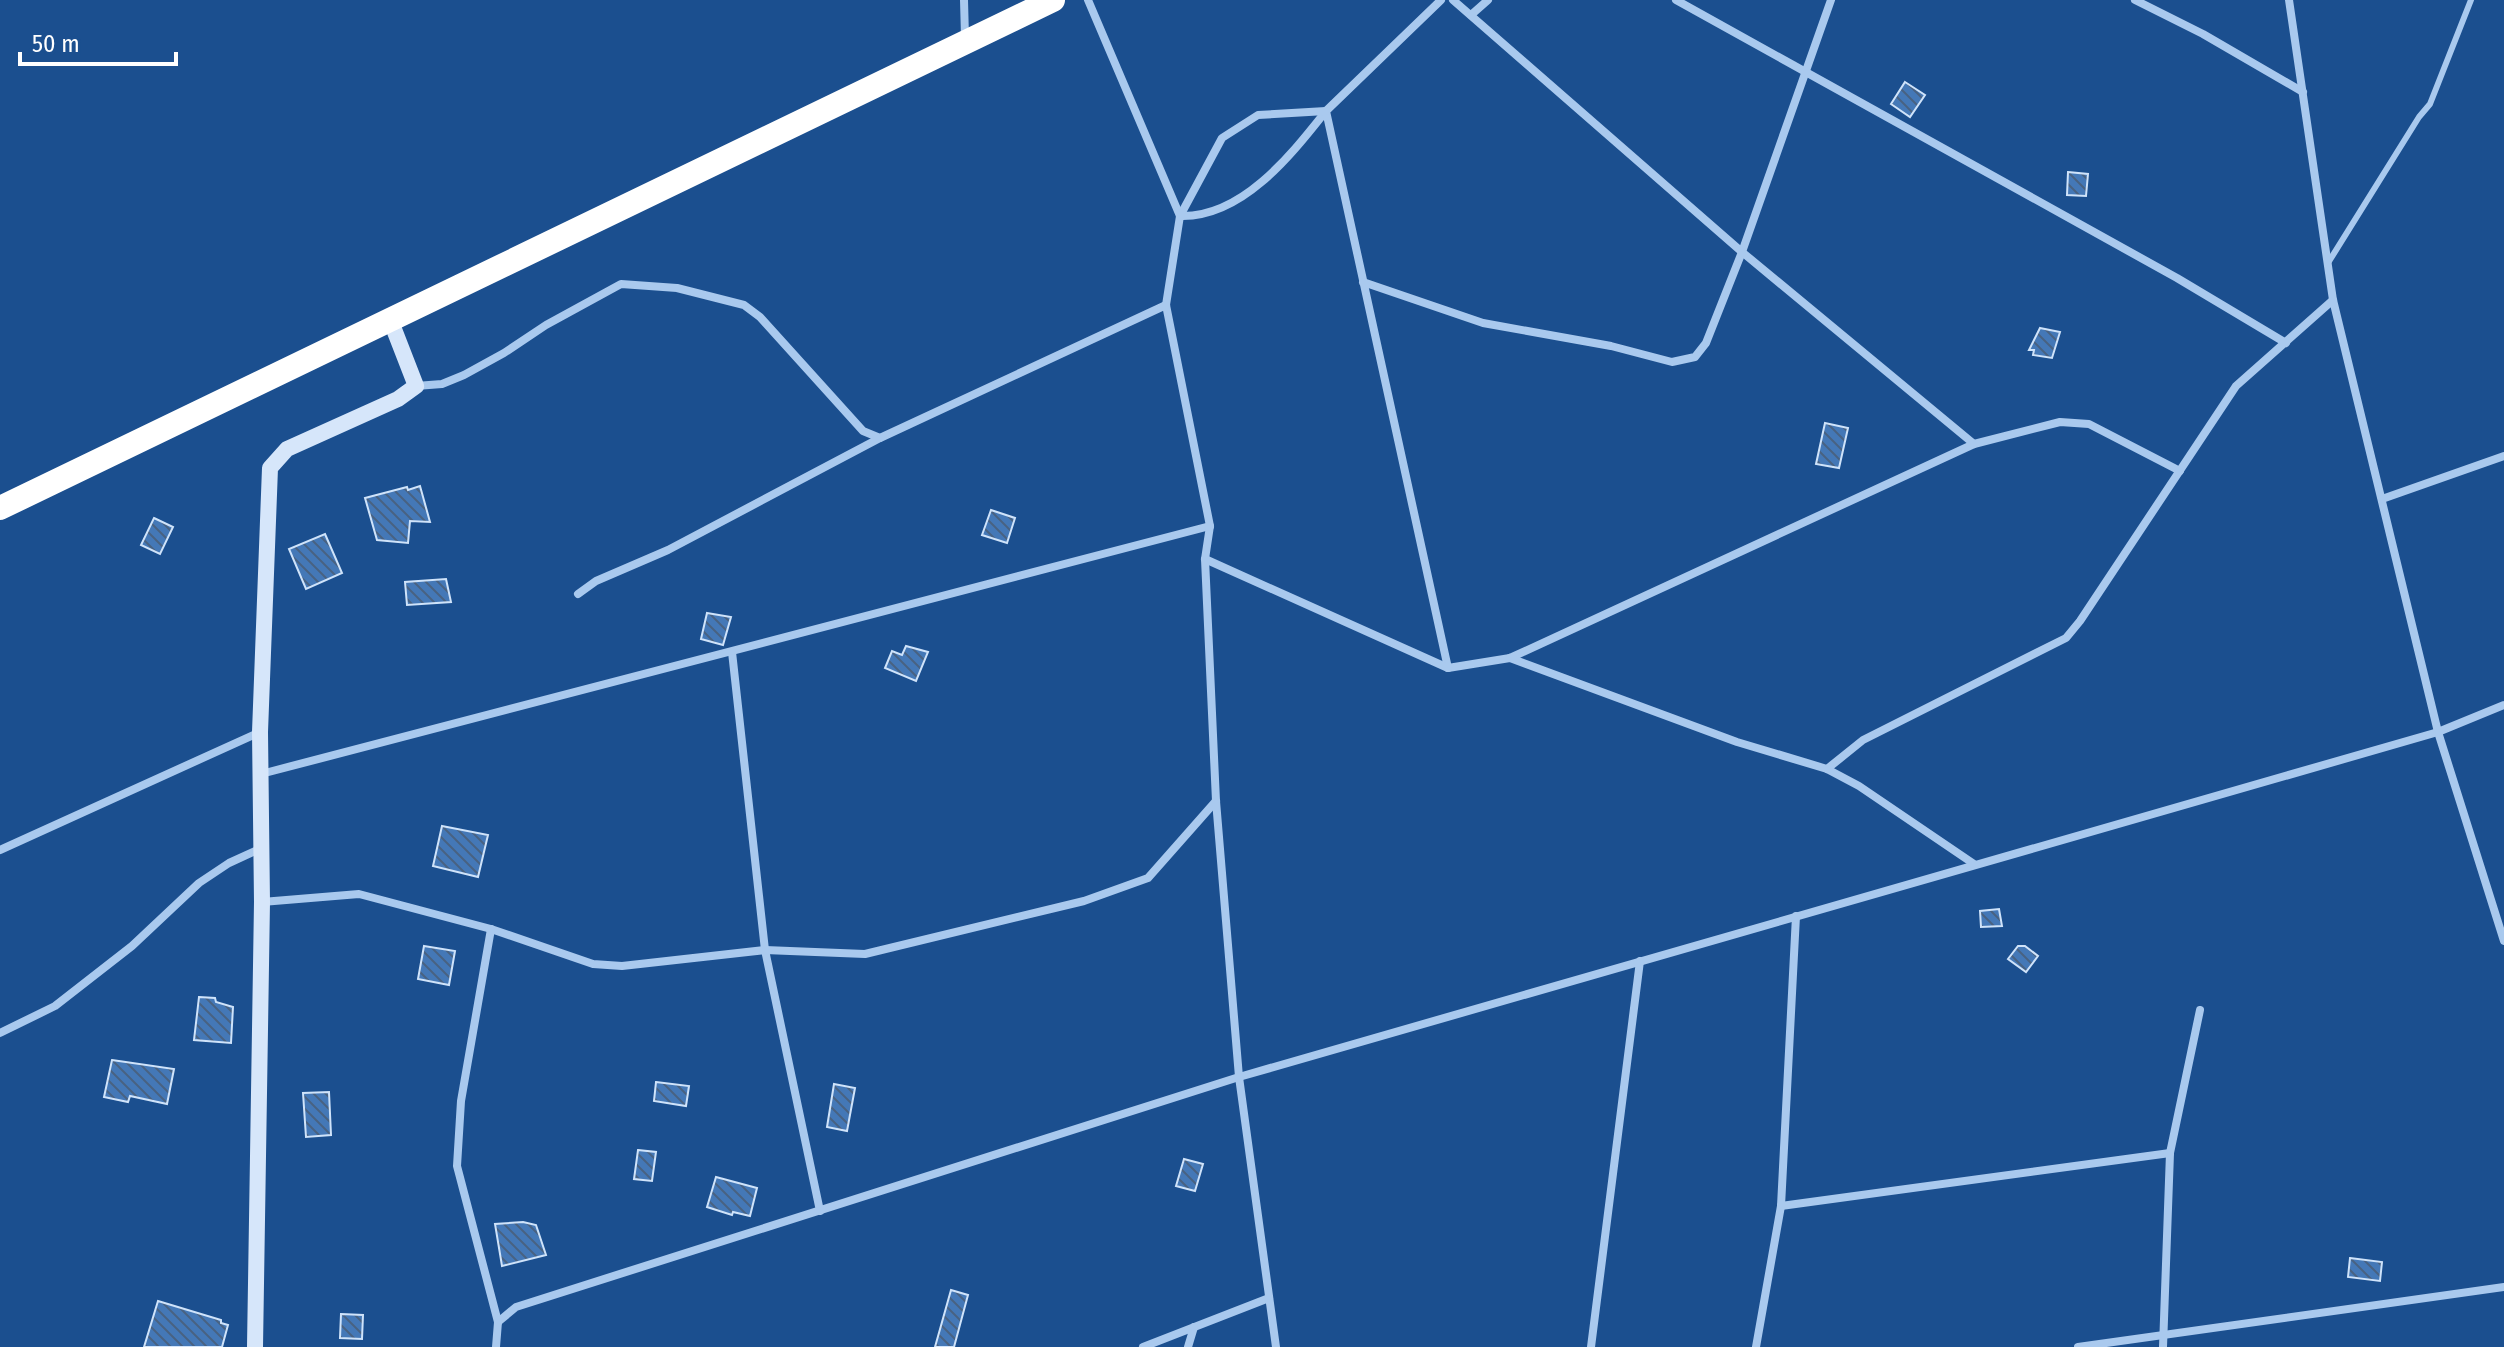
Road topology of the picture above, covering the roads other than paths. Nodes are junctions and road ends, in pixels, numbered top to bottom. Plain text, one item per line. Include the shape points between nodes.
1 (964, 0) edge
2 (1053, 0) edge
3 (1088, 0) edge
4 (1441, 0) edge
5 (1453, 0) edge
6 (1488, 0) edge
7 (1676, 0) edge
8 (1831, 0) edge
9 (2135, 0) edge
10 (2289, 0) edge
11 (2471, 0) edge
12 (1471, 15) junction
13 (966, 42) junction
14 (1806, 74) junction
15 (2303, 92) junction
16 (1326, 111) junction
17 (1180, 216) junction
18 (1742, 252) junction
19 (2328, 263) junction
20 (1363, 282) junction
21 (2333, 300) junction
22 (1166, 305) junction
23 (390, 319) junction
24 (2286, 343) junction
25 (416, 386) junction
26 (880, 438) junction
27 (1974, 444) junction
28 (2504, 456) edge
29 (2180, 471) junction
30 (2382, 499) junction
31 (0, 508) edge
32 (1210, 526) junction
33 (1205, 559) junction
34 (578, 594) dead end
35 (732, 652) junction
36 (1510, 658) junction
37 (1448, 668) junction
38 (2504, 705) edge
39 (260, 732) junction
40 (2438, 732) junction
41 (1827, 769) junction
42 (261, 774) junction
43 (1216, 801) junction
44 (262, 848) junction
45 (0, 850) edge
46 (1974, 864) junction
47 (262, 902) junction
48 (1796, 916) junction
49 (491, 929) junction
50 (2504, 941) edge
51 (765, 950) junction
52 (1640, 961) junction
53 (2200, 1010) dead end
54 (0, 1033) edge
55 (1239, 1077) junction
56 (2170, 1153) junction
57 (1781, 1206) junction
58 (820, 1211) junction
59 (2504, 1287) edge
60 (1269, 1298) junction
61 (498, 1322) junction
62 (1194, 1327) junction
63 (2164, 1335) junction
64 (255, 1347) edge
65 (496, 1347) edge
66 (1143, 1347) edge
67 (1188, 1347) edge
68 (1276, 1347) edge
69 (1591, 1347) edge
70 (1756, 1347) edge
71 (2078, 1347) edge
72 (2163, 1347) edge

1 - 13 street
2 - 13 highway
3 - 17 street
4 - 16 street
5 - 12 street
6 - 12 street
7 - 14 street
8 - 14 street
9 - 15 street
10 - 15 street
11 - 19 lane via 2430,104
12 - 18 street
13 - 23 highway
14 - 18 street
14 - 24 street
15 - 19 street
16 - 17 street via 1287,160 1241,197 1201,217
16 - 17 street via 1258,115 1222,138
16 - 20 street
17 - 22 street
18 - 20 street via 1706,343 1695,357 1672,362 1483,323
18 - 27 street
19 - 21 street
20 - 37 street
21 - 24 street
21 - 30 street
22 - 26 street
22 - 32 street
23 - 25 street
23 - 31 highway
24 - 29 street via 2236,386
25 - 26 street via 464,375 621,284 677,288 744,305 863,431
25 - 39 street via 287,449 270,468
26 - 34 street
27 - 29 street via 2060,422 2089,424
27 - 36 street
28 - 30 street
29 - 41 street via 2066,638 1863,740
30 - 40 street
32 - 33 street
32 - 35 street
33 - 37 street
33 - 43 street
35 - 42 street
35 - 51 street
36 - 37 street
36 - 41 street via 1737,742
38 - 40 street
39 - 42 street
39 - 45 street
40 - 46 street
40 - 50 street
41 - 46 street
42 - 44 street
43 - 51 street via 1148,878 1084,901 865,954
43 - 55 street
44 - 47 street
44 - 54 street via 199,883 132,946 55,1006
46 - 48 street
47 - 49 street via 359,894
47 - 64 street
48 - 52 street
48 - 57 street
49 - 51 street via 593,964 622,966
49 - 61 street via 461,1101 457,1166
51 - 58 street
52 - 55 street
52 - 69 street
53 - 56 street
55 - 58 street
55 - 60 street
56 - 57 street
56 - 63 street
57 - 70 street
58 - 61 street via 516,1307
59 - 63 street
60 - 62 street
60 - 68 street
61 - 65 street
62 - 66 street
62 - 67 street
63 - 71 street
63 - 72 street

